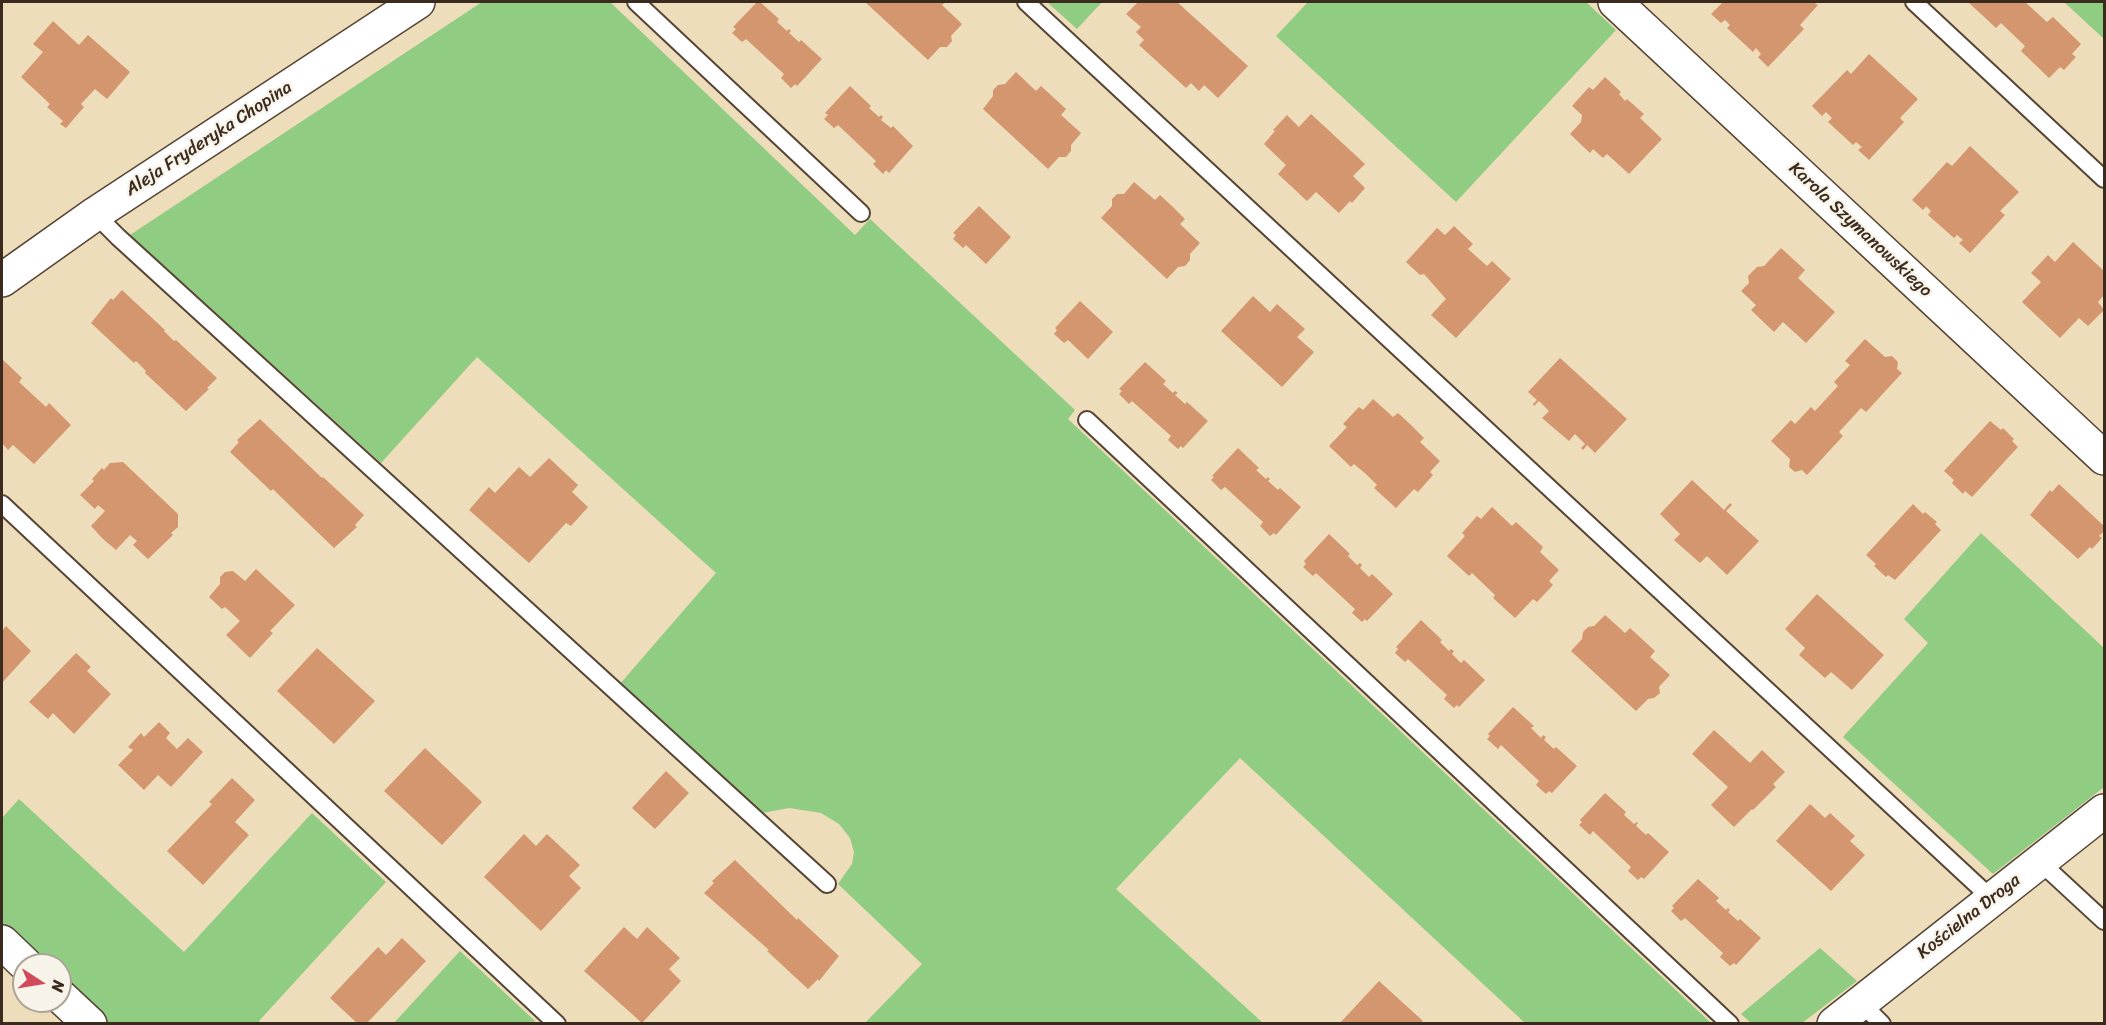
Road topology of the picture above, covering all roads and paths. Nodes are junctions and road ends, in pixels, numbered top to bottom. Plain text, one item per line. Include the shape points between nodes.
1 (418, 2) edge
2 (636, 2) edge
3 (1026, 2) edge
4 (1615, 2) edge
5 (1914, 2) edge
6 (2104, 179) edge
7 (861, 213) dead end
8 (95, 214) junction
9 (2, 280) edge
10 (1087, 420) dead end
11 (2104, 458) edge
12 (2, 504) edge
13 (2104, 811) edge
14 (2039, 861) junction
15 (826, 884) dead end
16 (1992, 899) junction
17 (2104, 921) edge
18 (2, 942) edge
19 (13, 953) edge
20 (72, 1007) edge
21 (1871, 1013) edge
22 (90, 1023) edge
23 (557, 1023) edge
24 (1730, 1023) edge
25 (1834, 1023) edge

1 - 8 street, Aleja Fryderyka Chopina
2 - 7 lane
3 - 16 lane
4 - 11 street, Karola Szymanowskiego
5 - 6 lane
8 - 9 street, Aleja Fryderyka Chopina
8 - 15 lane
10 - 24 lane
12 - 23 lane
13 - 14 street, Kościelna Droga
14 - 16 street, Kościelna Droga
14 - 17 lane
16 - 21 street, Kościelna Droga
18 - 19 street
20 - 22 street
21 - 25 street, Kościelna Droga

